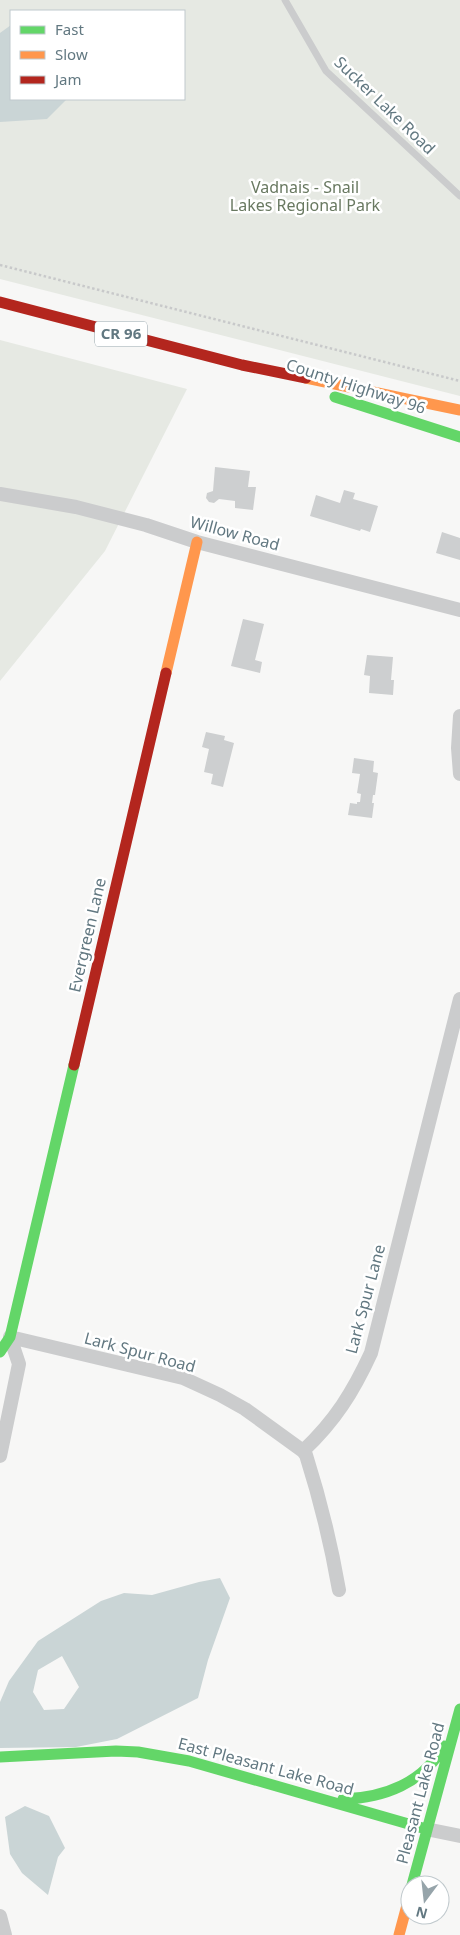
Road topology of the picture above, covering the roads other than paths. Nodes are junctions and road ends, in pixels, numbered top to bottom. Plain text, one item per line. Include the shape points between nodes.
1 (285, 0) edge
2 (460, 196) edge
3 (0, 302) edge
4 (242, 365) junction
5 (460, 410) edge
6 (460, 438) edge
7 (0, 494) edge
8 (197, 542) junction
9 (460, 610) edge
10 (460, 716) edge
11 (460, 774) edge
12 (460, 999) edge
13 (10, 1337) junction
14 (0, 1352) edge
15 (303, 1452) junction
16 (0, 1456) edge
17 (339, 1590) dead end
18 (460, 1709) edge
19 (455, 1727) junction
20 (0, 1757) edge
21 (322, 1799) junction
22 (426, 1829) junction
23 (460, 1836) edge
24 (414, 1875) edge
25 (0, 1916) edge
26 (5, 1935) edge

1 - 2 lane, Sucker Lake Road via 326,71
3 - 4 street, County Highway 96 / CR 96
4 - 5 street, County Highway 96 / CR 96
4 - 6 street, County Highway 96 / CR 96
7 - 8 street, Willow Road via 76,507
8 - 9 street, Willow Road
8 - 13 street, Evergreen Lane
10 - 11 street
12 - 15 street, Lark Spur Lane via 371,1353 342,1408
13 - 14 street, Evergreen Lane
13 - 15 street, Lark Spur Road via 183,1378 248,1412
13 - 16 street, Evergreen Lane via 18,1364
15 - 17 street via 320,1500
18 - 19 street, Pleasant Lake Road
19 - 21 street via 435,1762 399,1788 360,1800
19 - 22 street, Pleasant Lake Road
20 - 21 street, East Pleasant Lake Road via 138,1752 189,1761
21 - 22 street, East Pleasant Lake Road
22 - 23 street, East Pleasant Lake Road
22 - 24 street, Pleasant Lake Road
25 - 26 street

